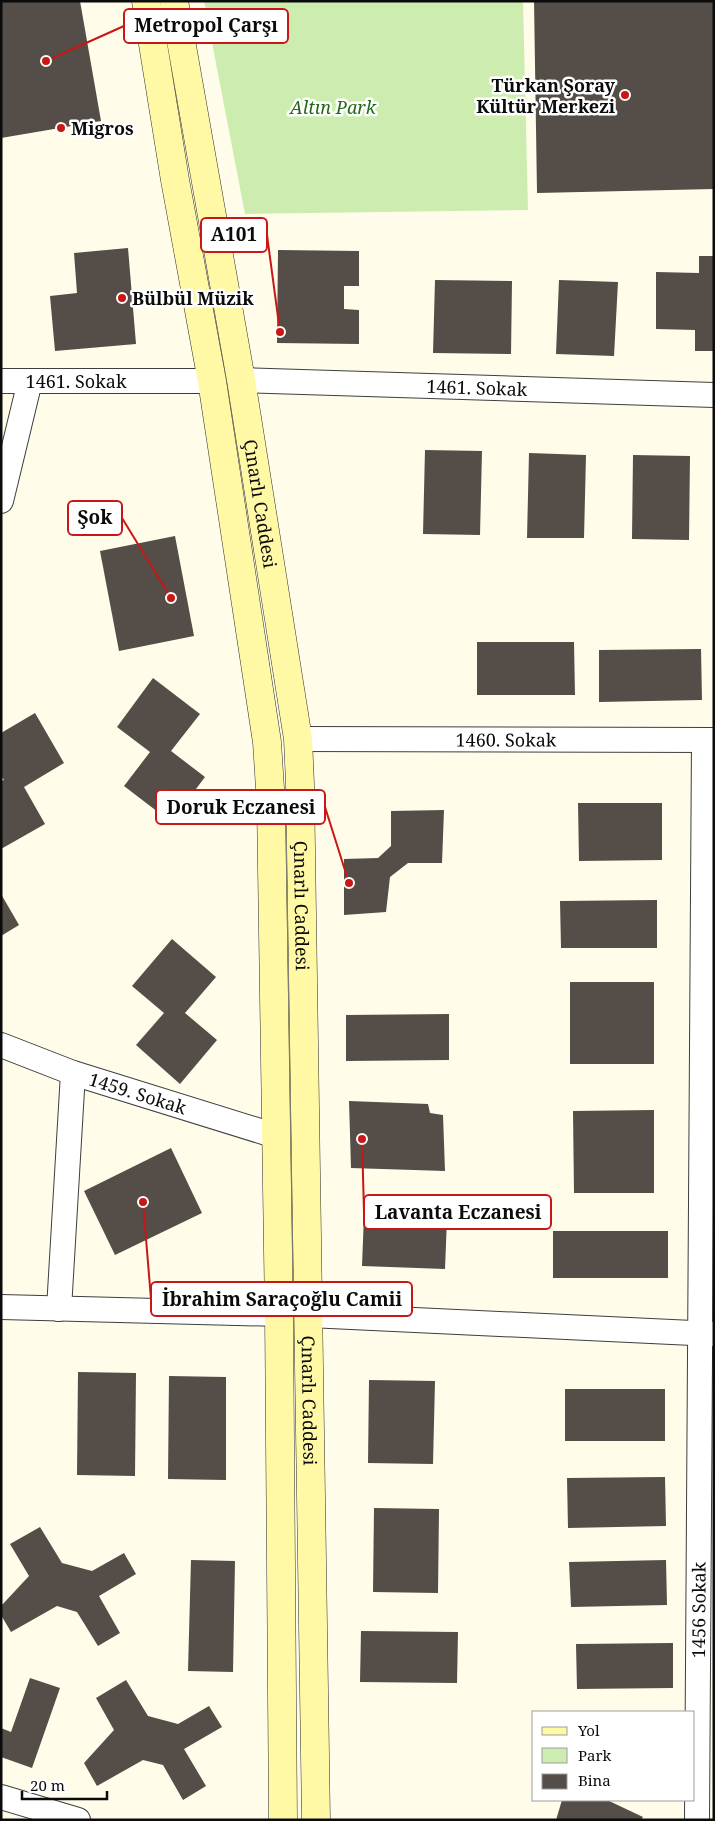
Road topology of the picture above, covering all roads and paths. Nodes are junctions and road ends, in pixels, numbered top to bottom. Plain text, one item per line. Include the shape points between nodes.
1 (146, 1) edge
2 (174, 1) edge
3 (241, 380) junction
4 (1, 381) edge
5 (30, 381) junction
6 (212, 381) junction
7 (714, 395) edge
8 (1, 501) edge
9 (298, 739) junction
10 (709, 740) edge
11 (1, 1045) edge
12 (73, 1074) junction
13 (708, 1088) edge
14 (276, 1136) junction
15 (1, 1308) edge
16 (59, 1309) junction
17 (279, 1314) junction
18 (309, 1314) junction
19 (707, 1334) edge
20 (706, 1795) edge
21 (1, 1797) edge
22 (78, 1820) edge
23 (283, 1820) edge
24 (316, 1820) edge
25 (697, 1820) edge

1 - 6 main road, Çınarlı Caddesi
2 - 3 main road, Çınarlı Caddesi
3 - 6 main road
3 - 7 street, 1461. Sokak
3 - 9 main road, Çınarlı Caddesi
4 - 5 street, 1461. Sokak
5 - 6 street, 1461. Sokak
5 - 8 street
6 - 14 main road, Çınarlı Caddesi via 267,742 271,804
9 - 10 street, 1460. Sokak
9 - 18 main road, Çınarlı Caddesi
10 - 13 street, 1456 Sokak
11 - 12 street, 1459. Sokak
12 - 14 street, 1459. Sokak
12 - 16 street
13 - 19 street, 1456 Sokak
14 - 17 main road, Çınarlı Caddesi
15 - 16 street
16 - 17 street
17 - 18 main road
17 - 23 main road, Çınarlı Caddesi
18 - 19 street
18 - 24 main road, Çınarlı Caddesi
19 - 20 street, 1456 Sokak
20 - 25 street, 1456 Sokak
21 - 22 street

